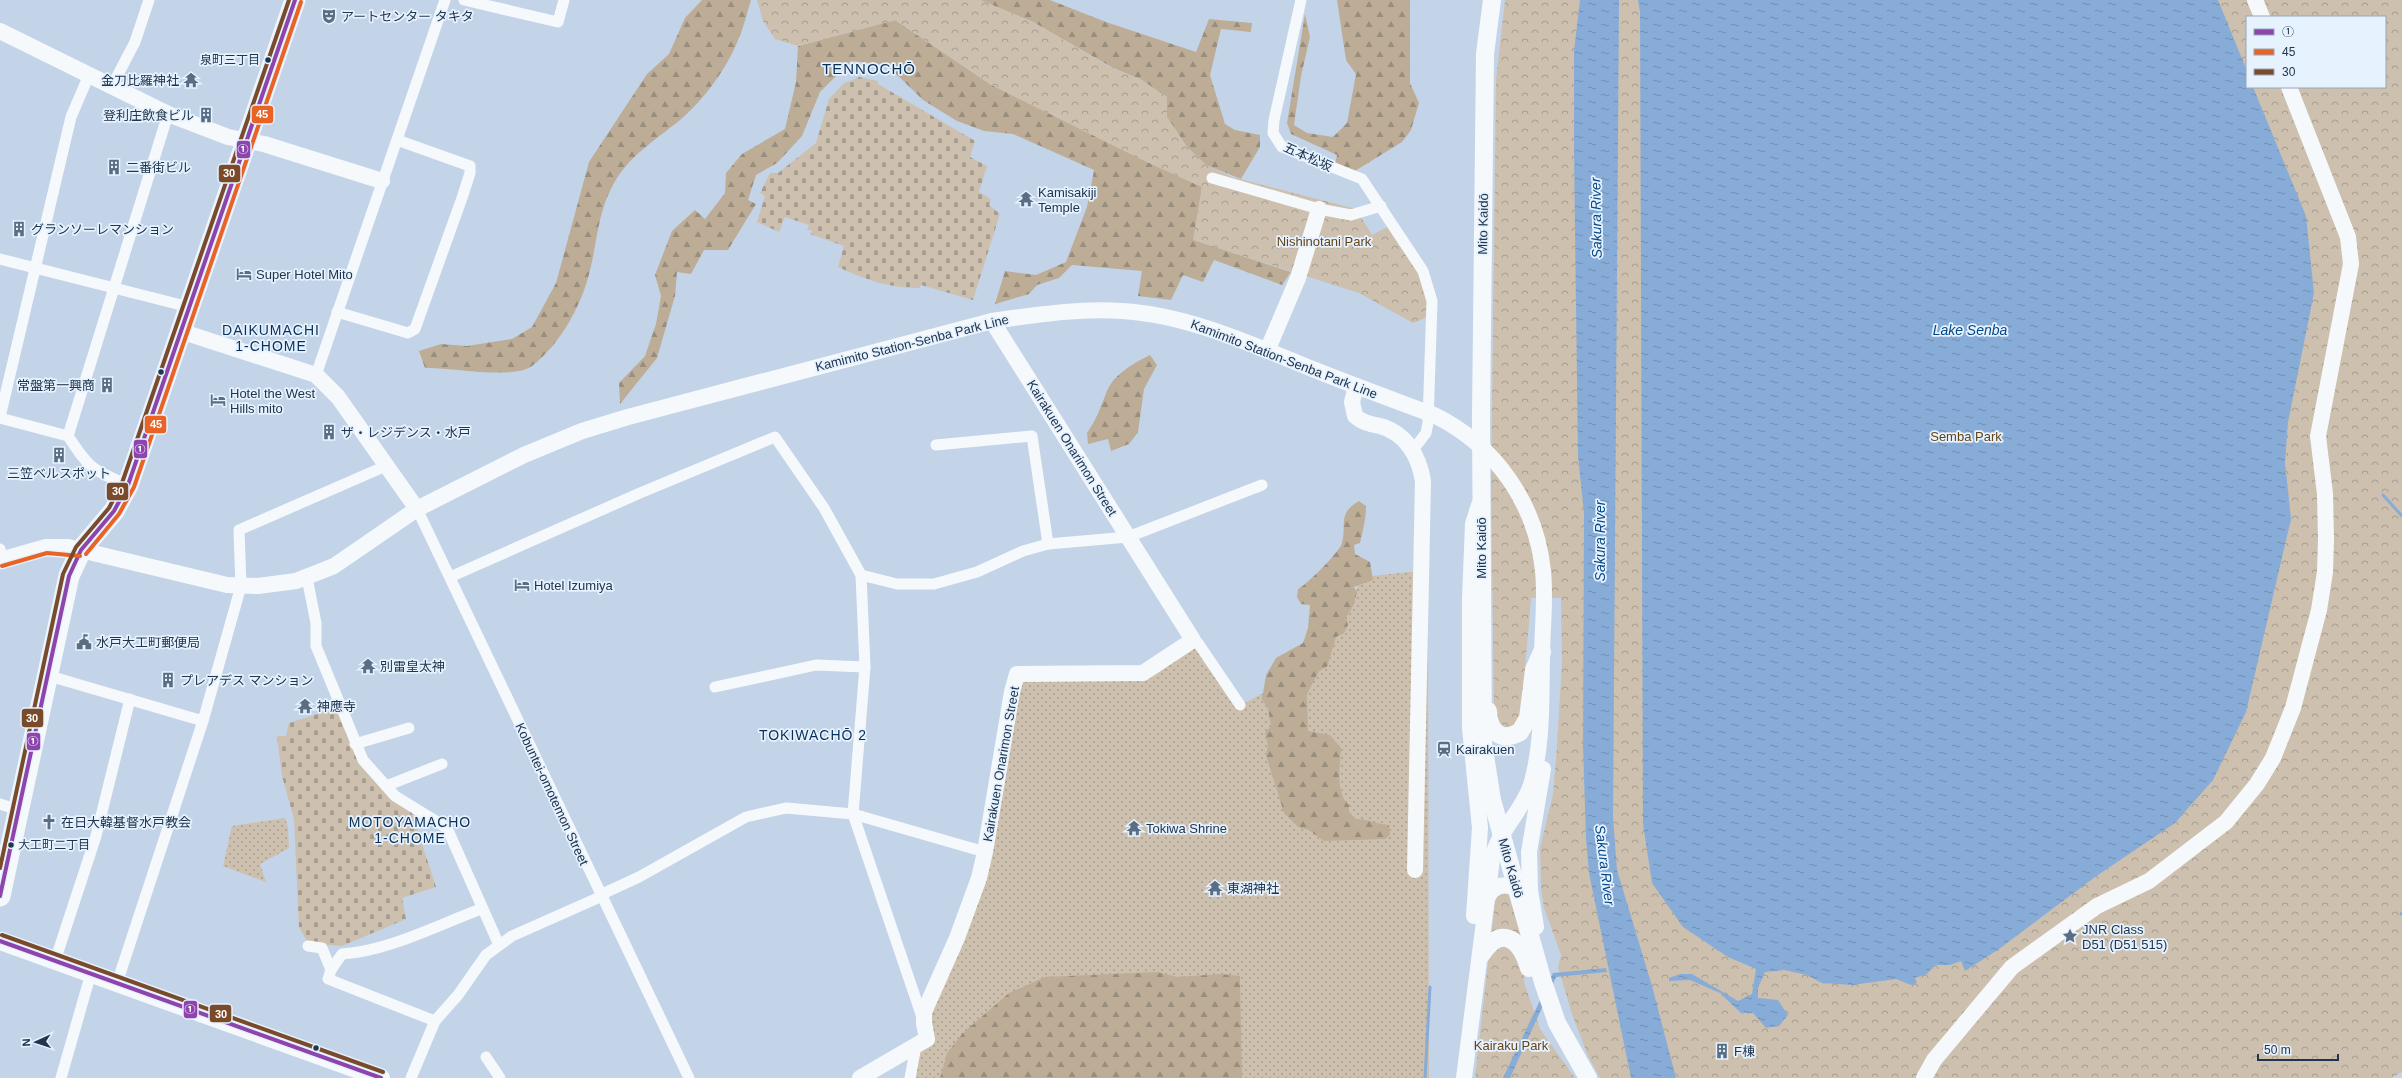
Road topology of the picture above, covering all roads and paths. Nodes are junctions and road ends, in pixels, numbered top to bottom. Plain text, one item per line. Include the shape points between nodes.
1 (149, 0) edge
2 (295, 0) edge
3 (445, 0) edge
4 (464, 0) edge
5 (564, 0) edge
6 (1301, 0) edge
7 (1492, 0) edge
8 (2255, 0) edge
9 (2262, 16) edge
10 (0, 31) edge
11 (90, 75) junction
12 (112, 86) junction
13 (2289, 88) edge
14 (168, 114) junction
15 (398, 140) junction
16 (246, 141) junction
17 (1212, 178) dead end
18 (382, 181) junction
19 (1381, 206) junction
20 (1319, 209) junction
21 (0, 259) edge
22 (34, 266) junction
23 (114, 287) junction
24 (189, 307) junction
25 (337, 312) junction
26 (992, 321) junction
27 (180, 331) junction
28 (1267, 350) junction
29 (316, 375) junction
30 (1356, 386) junction
31 (0, 418) edge
32 (68, 436) junction
33 (936, 445) dead end
34 (1413, 450) junction
35 (388, 465) junction
36 (128, 485) junction
37 (1262, 485) dead end
38 (1481, 501) junction
39 (417, 509) junction
40 (1128, 538) junction
41 (1048, 544) junction
42 (81, 550) junction
43 (1, 556) edge
44 (861, 575) junction
45 (450, 577) junction
46 (307, 578) junction
47 (241, 586) junction
48 (1193, 640) junction
49 (1542, 652) junction
50 (865, 667) junction
51 (46, 675) junction
52 (1481, 677) junction
53 (715, 687) dead end
54 (130, 699) junction
55 (1240, 705) dead end
56 (1541, 719) junction
57 (203, 721) junction
58 (409, 728) dead end
59 (355, 744) junction
60 (442, 764) dead end
61 (386, 786) junction
62 (9, 807) edge
63 (853, 814) junction
64 (1501, 834) junction
65 (985, 852) junction
66 (1415, 870) dead end
67 (1517, 889) junction
68 (0, 896) edge
69 (600, 896) junction
70 (1486, 902) junction
71 (481, 909) junction
72 (0, 941) edge
73 (498, 945) junction
74 (308, 946) dead end
75 (1480, 955) junction
76 (55, 960) junction
77 (331, 970) junction
78 (91, 973) junction
79 (117, 983) junction
80 (435, 1021) junction
81 (924, 1023) junction
82 (1557, 1023) junction
83 (1470, 1027) junction
84 (1566, 1042) junction
85 (921, 1043) junction
86 (486, 1057) dead end
87 (61, 1078) edge
88 (381, 1078) edge
89 (412, 1078) edge
90 (500, 1078) edge
91 (689, 1078) edge
92 (860, 1078) edge
93 (910, 1078) edge
94 (1464, 1078) edge
95 (1588, 1078) edge
96 (1924, 1078) edge

1 - 12 street via 135,42
2 - 16 highway
3 - 15 street
4 - 5 street via 558,22
6 - 19 street, 五本松坂 via 1273,133 1282,147 1362,180
7 - 38 main road, Mito Kaidō via 1485,54
8 - 9 street
10 - 11 street
11 - 12 street
11 - 22 street via 71,117
12 - 14 street
13 - 96 street via 2348,237 2351,264 2318,436 2325,494 2325,572 2319,610 2285,733 2258,784 2226,822 2149,881 2097,906 2012,967 1934,1060
14 - 16 street via 228,137
14 - 23 street
15 - 18 street
15 - 25 street via 470,166 462,198 415,329 408,333
16 - 18 street via 264,144
16 - 24 highway
17 - 20 street
18 - 25 street
19 - 20 street via 1351,215
19 - 34 street via 1423,271 1432,301 1428,423 1426,433
20 - 28 street via 1298,278
21 - 22 street
22 - 23 street
22 - 31 street
23 - 24 street
23 - 32 street
24 - 27 highway
25 - 29 street
26 - 28 street, Kamimito Station-Senba Park Line via 1060,313 1123,311 1195,324
26 - 39 street, Kamimito Station-Senba Park Line via 628,417 582,432 524,455
26 - 40 street, Kairakuen Onarimon Street
27 - 29 street
27 - 36 highway
28 - 30 street, Kamimito Station-Senba Park Line
29 - 35 street via 338,397
30 - 34 street via 1352,402 1355,416 1360,421 1392,431 1403,438
30 - 49 street, Kamimito Station-Senba Park Line via 1434,415 1465,432 1507,474 1522,500 1536,535 1544,587
31 - 32 street
32 - 36 street via 84,461 95,470
33 - 41 street via 1032,436
34 - 66 street via 1424,481
35 - 39 street
35 - 47 street via 239,530
36 - 42 highway via 114,511
37 - 40 street
38 - 52 main road, Mito Kaidō
38 - 83 street via 1473,524 1470,599 1470,728 1480,828 1469,968
39 - 45 street, Kobuntei-omotemon Street
39 - 46 street, Kamimito Station-Senba Park Line via 334,566
40 - 41 street
40 - 48 street, Kairakuen Onarimon Street
41 - 44 street via 1023,551 977,572 934,584 896,584
42 - 43 street, Kamimito Station-Senba Park Line via 46,547
42 - 47 street, Kamimito Station-Senba Park Line via 213,582
42 - 51 highway via 69,576
44 - 45 street via 824,508 775,437
44 - 50 street
45 - 69 street, Kobuntei-omotemon Street
46 - 47 street, Kamimito Station-Senba Park Line via 272,585
46 - 59 street via 316,623 316,646
47 - 57 street
48 - 55 street via 1198,643
48 - 65 street, Kairakuen Onarimon Street via 1143,673 1017,674
49 - 52 main road via 1534,670 1528,718 1520,732 1514,735 1497,734 1491,728 1488,694
49 - 56 street, Kamimito Station-Senba Park Line
50 - 53 street via 816,665
50 - 63 street
51 - 54 street
51 - 62 highway
52 - 64 main road, Mito Kaidō via 1485,764
54 - 57 street
54 - 76 street via 96,836
56 - 64 street, Kamimito Station-Senba Park Line via 1530,785 1513,820
56 - 84 street via 1545,750 1529,852 1530,890 1537,931 1562,1013
57 - 79 street
58 - 59 street
59 - 61 street via 363,760
60 - 61 street
61 - 71 street via 395,796 447,828
62 - 68 highway
63 - 65 street
63 - 69 street via 786,808 746,817
63 - 81 street
64 - 67 main road, Mito Kaidō
64 - 70 street, Kamimito Station-Senba Park Line via 1492,859
65 - 81 street, Kairakuen Onarimon Street via 979,878 957,938 927,1005
67 - 70 street via 1506,885 1497,887
67 - 82 main road, Mito Kaidō
69 - 73 street via 512,936
69 - 91 street, Kobuntei-omotemon Street
70 - 75 street, Kamimito Station-Senba Park Line
71 - 73 street
71 - 77 street via 380,947 342,954
72 - 76 main road
73 - 80 street via 486,955 458,995
74 - 77 street via 322,948
75 - 82 main road via 1492,940 1505,937 1515,941 1527,962 1542,1007
75 - 83 street, Kamimito Station-Senba Park Line
76 - 78 main road
77 - 80 street via 328,979
78 - 79 main road
78 - 87 street
79 - 88 main road
80 - 89 street
81 - 85 street, Kairakuen Onarimon Street
82 - 84 main road, Mito Kaidō
83 - 94 street
84 - 95 main road, Mito Kaidō
85 - 92 street
85 - 93 street
86 - 90 street

